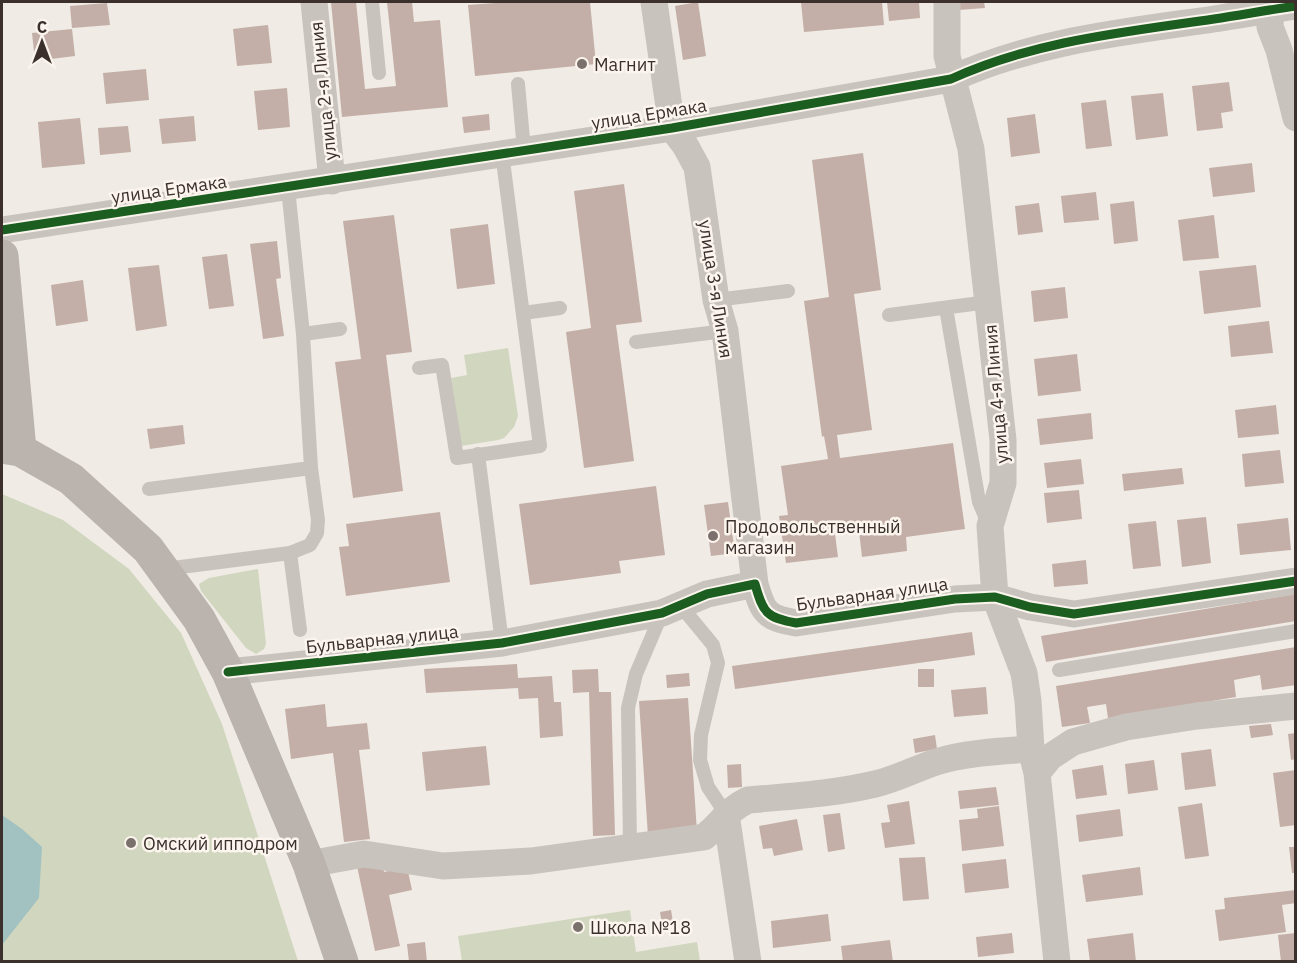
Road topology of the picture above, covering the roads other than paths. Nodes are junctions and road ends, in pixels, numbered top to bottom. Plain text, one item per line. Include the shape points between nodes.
1 (314, 2) edge
2 (372, 2) edge
3 (654, 2) edge
4 (947, 2) edge
5 (1279, 6) edge
6 (379, 73) dead end
7 (951, 79) junction
8 (518, 84) dead end
9 (1296, 118) edge
10 (672, 128) junction
11 (513, 152) junction
12 (332, 181) junction
13 (288, 188) junction
14 (2, 230) edge
15 (2, 256) edge
16 (788, 291) dead end
17 (717, 300) junction
18 (988, 302) junction
19 (560, 308) dead end
20 (946, 308) junction
21 (523, 313) junction
22 (890, 315) dead end
23 (340, 329) dead end
24 (725, 331) junction
25 (303, 334) junction
26 (636, 342) dead end
27 (419, 368) dead end
28 (11, 448) edge
29 (477, 454) junction
30 (311, 468) junction
31 (149, 489) dead end
32 (990, 526) junction
33 (290, 553) junction
34 (164, 570) junction
35 (1296, 581) edge
36 (755, 584) junction
37 (995, 597) junction
38 (671, 609) junction
39 (300, 630) dead end
40 (1296, 631) edge
41 (502, 643) junction
42 (1059, 670) dead end
43 (228, 672) junction
44 (1296, 706) edge
45 (1034, 761) junction
46 (726, 814) junction
47 (630, 846) junction
48 (309, 864) junction
49 (342, 962) edge
50 (748, 962) edge
51 (1057, 962) edge

1 - 12 street, улица 2-я Линия
2 - 6 lane
3 - 10 street, улица 3-я Линия
4 - 7 street, улица 4-я Линия
5 - 7 street, улица Ермака via 1121,31 1012,56
5 - 9 street via 1270,27
7 - 10 street, улица Ермака
7 - 18 street, улица 4-я Линия via 971,149
8 - 11 lane
10 - 11 street, улица Ермака
10 - 17 street, улица 3-я Линия via 697,166
11 - 12 street, улица Ермака
11 - 21 lane
12 - 13 street, улица Ермака
13 - 14 street, улица Ермака
13 - 25 lane
15 - 28 main road
16 - 17 lane
17 - 24 street, улица 3-я Линия
18 - 20 lane
18 - 32 street, улица 4-я Линия via 1003,451 1003,483
19 - 21 lane
20 - 22 lane
20 - 32 lane via 979,502
21 - 29 lane via 540,446
23 - 25 lane
24 - 26 lane
24 - 36 street, улица 3-я Линия
25 - 30 lane
27 - 29 lane via 442,364 457,458
28 - 34 main road via 71,479 148,549
29 - 41 lane
30 - 31 lane
30 - 33 lane via 317,534 310,546
32 - 37 street, улица 4-я Линия
33 - 34 lane
33 - 39 lane
34 - 43 main road via 200,619
35 - 37 street, Бульварная улица via 1074,614
36 - 37 street, Бульварная улица via 760,605 775,619 796,622 954,599
36 - 38 street, Бульварная улица via 707,594
37 - 45 street, улица 4-я Линия via 1024,674
38 - 41 street, Бульварная улица
38 - 46 lane via 713,645 718,663 701,735 700,760 708,787
38 - 47 lane via 636,674 628,708
40 - 42 lane
41 - 43 street, Бульварная улица
43 - 48 main road
44 - 45 street via 1126,727 1073,742 1050,757
45 - 46 street via 993,752 936,762 878,784 840,792 748,800
45 - 51 street, улица 4-я Линия
46 - 47 street via 719,826 704,837
46 - 50 street
47 - 48 street via 531,861 443,866 364,854
48 - 49 main road

